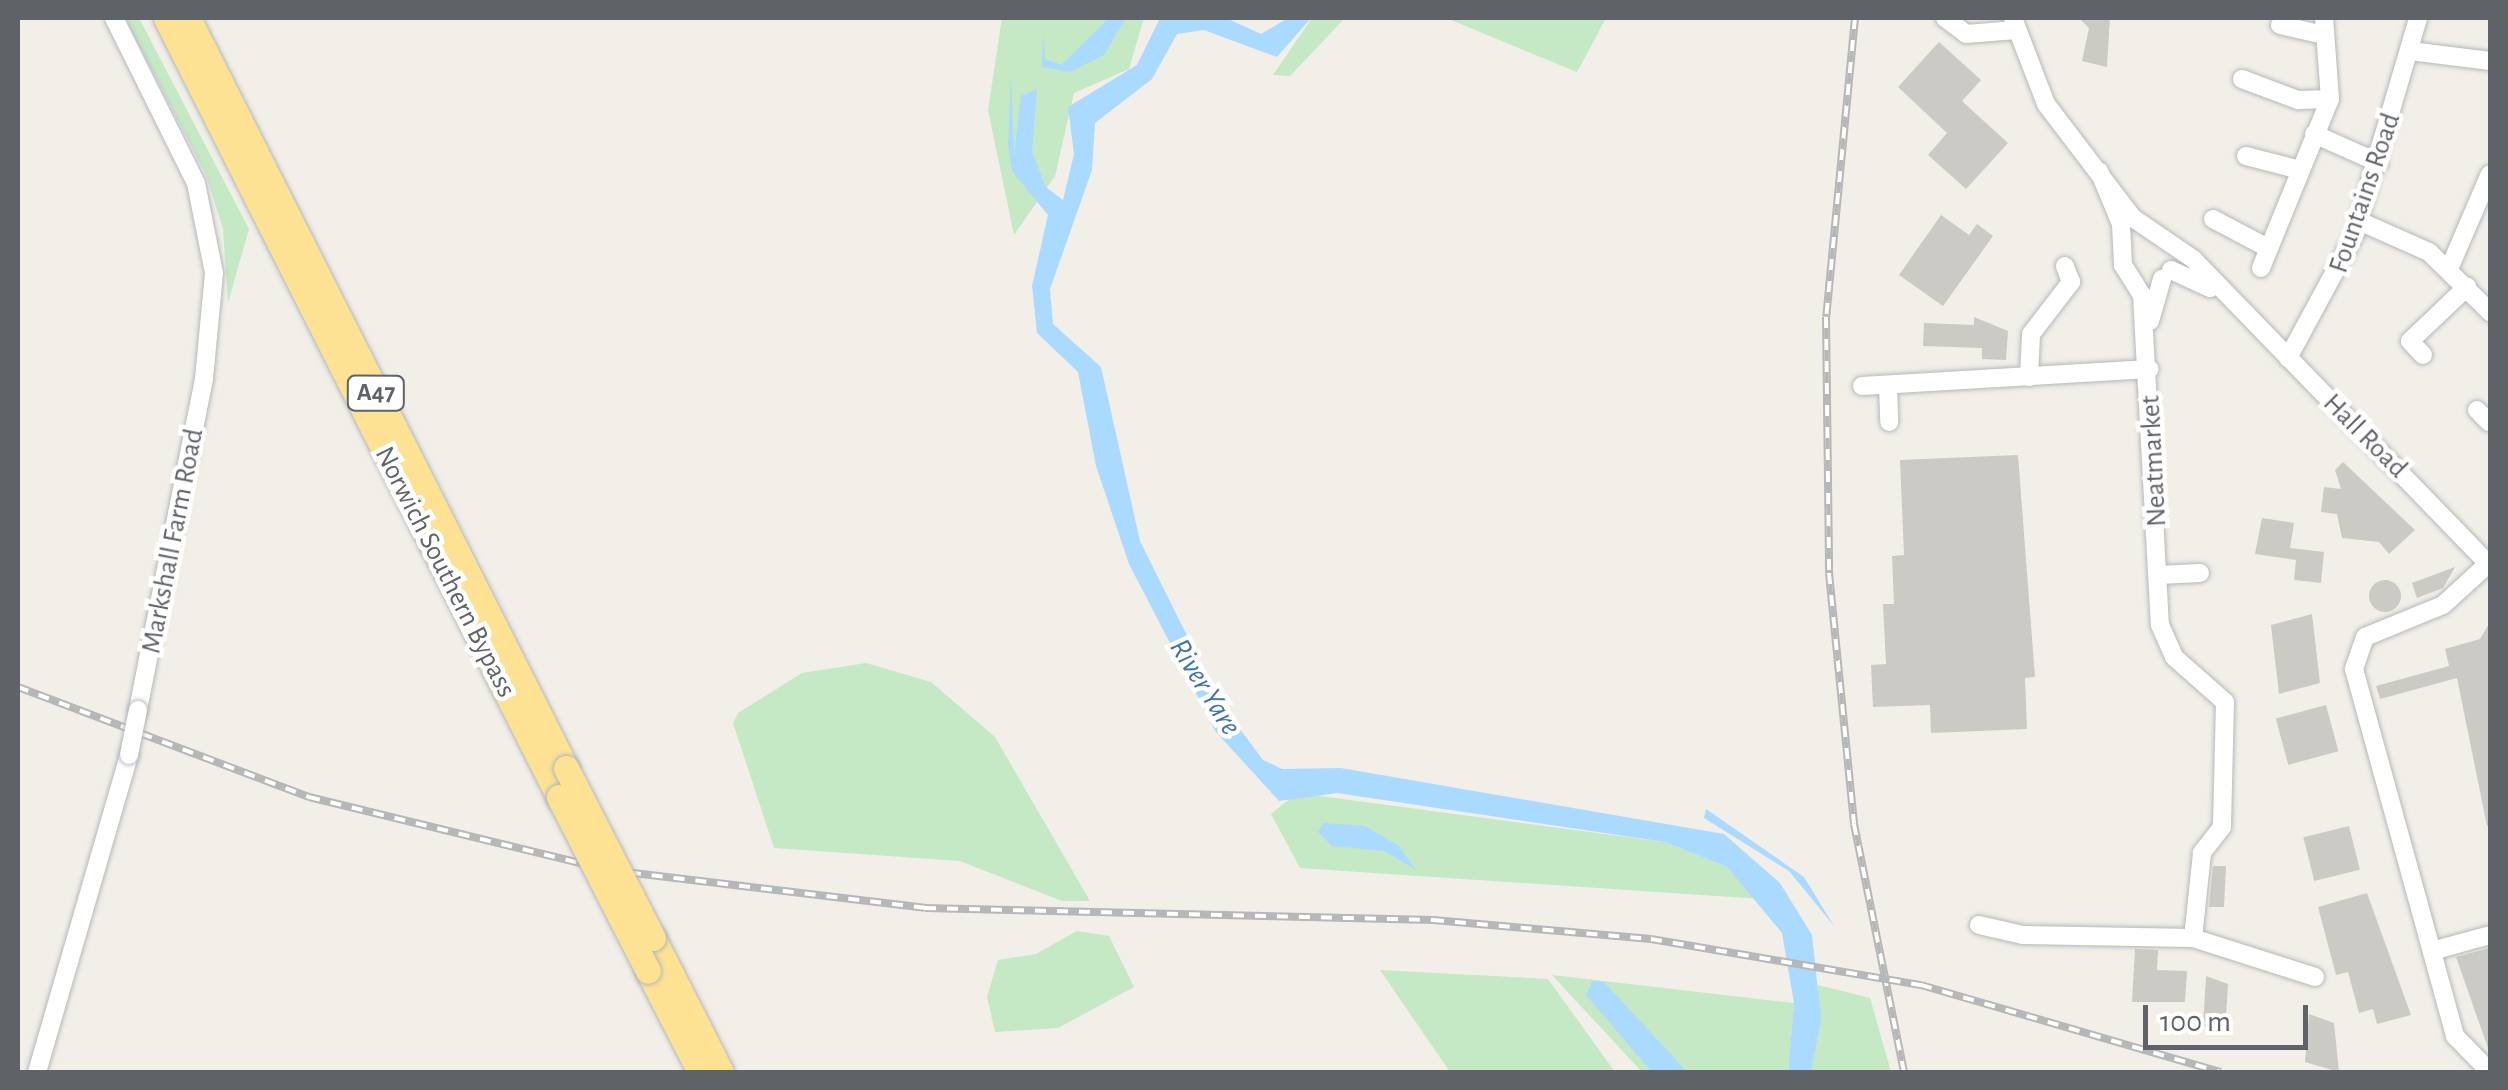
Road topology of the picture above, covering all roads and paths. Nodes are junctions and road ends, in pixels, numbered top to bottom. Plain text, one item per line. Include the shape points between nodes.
1 (114, 18) edge
2 (163, 18) edge
3 (188, 18) edge
4 (198, 18) edge
5 (1945, 18) edge
6 (2418, 18) edge
7 (2014, 24) edge
8 (2280, 25) dead end
9 (2324, 26) edge
10 (2410, 50) junction
11 (2490, 62) edge
12 (2242, 78) dead end
13 (2330, 99) junction
14 (2314, 134) junction
15 (2246, 156) dead end
16 (2379, 163) junction
17 (2300, 170) junction
18 (2099, 171) junction
19 (2490, 174) edge
20 (283, 210) junction
21 (2213, 219) dead end
22 (2359, 221) junction
23 (2147, 228) junction
24 (2122, 246) junction
25 (2175, 248) junction
26 (2268, 248) junction
27 (2065, 266) dead end
28 (2262, 268) dead end
29 (2449, 269) junction
30 (2166, 274) junction
31 (2134, 278) junction
32 (2467, 287) junction
33 (2238, 308) junction
34 (2490, 312) edge
35 (2411, 342) dead end
36 (2148, 346) junction
37 (2288, 358) junction
38 (2149, 369) junction
39 (2029, 377) junction
40 (1888, 385) junction
41 (1862, 386) dead end
42 (1889, 422) dead end
43 (2490, 564) edge
44 (2200, 573) dead end
45 (2158, 575) junction
46 (1979, 925) dead end
47 (2490, 935) edge
48 (2193, 938) junction
49 (2432, 951) junction
50 (2315, 977) dead end
51 (37, 1072) edge
52 (700, 1072) edge
53 (721, 1072) edge
54 (2490, 1072) edge

1 - 51 street, Markshall Farm Road, bridge via 196,183 214,273 204,379 129,755
2 - 52 highway, Norwich Southern Bypass / A47, bridge
3 - 20 highway, Norwich Southern Bypass / A47
4 - 20 highway, A47
5 - 7 street via 1966,34
6 - 10 street, Fountains Road
7 - 18 street, Hall Road via 2046,104
8 - 9 street
9 - 13 street
10 - 11 street
10 - 16 street, Fountains Road
12 - 13 street via 2298,100
13 - 14 street
14 - 16 street
14 - 17 street
15 - 17 street
16 - 22 street, Fountains Road
17 - 26 street
18 - 23 street, Hall Road
18 - 24 street, Hall Road
19 - 29 street
20 - 53 highway, Norwich Southern Bypass / A47, bridge
21 - 26 street
22 - 29 street
22 - 37 street, Fountains Road
23 - 24 street
23 - 25 street, Hall Road
24 - 31 street, Hall Road
25 - 30 street
25 - 33 street, Hall Road
26 - 28 street
27 - 39 street via 2072,282 2031,334
29 - 32 street
30 - 31 street, Hall Road
30 - 33 street, Hall Road
30 - 36 street, Neatmarket
31 - 36 street, Neatmarket
32 - 34 street
32 - 35 street
33 - 37 street, Hall Road
36 - 38 street, Neatmarket
37 - 43 street, Hall Road
38 - 39 street
38 - 45 street, Neatmarket
39 - 40 street
40 - 41 street
40 - 42 street
43 - 49 street via 2443,606 2365,637 2354,659
44 - 45 street
45 - 48 street, Neatmarket via 2160,625 2174,657 2225,702 2222,826 2202,853
46 - 48 street via 2040,936
47 - 49 street
48 - 50 street
49 - 54 street via 2455,1036

